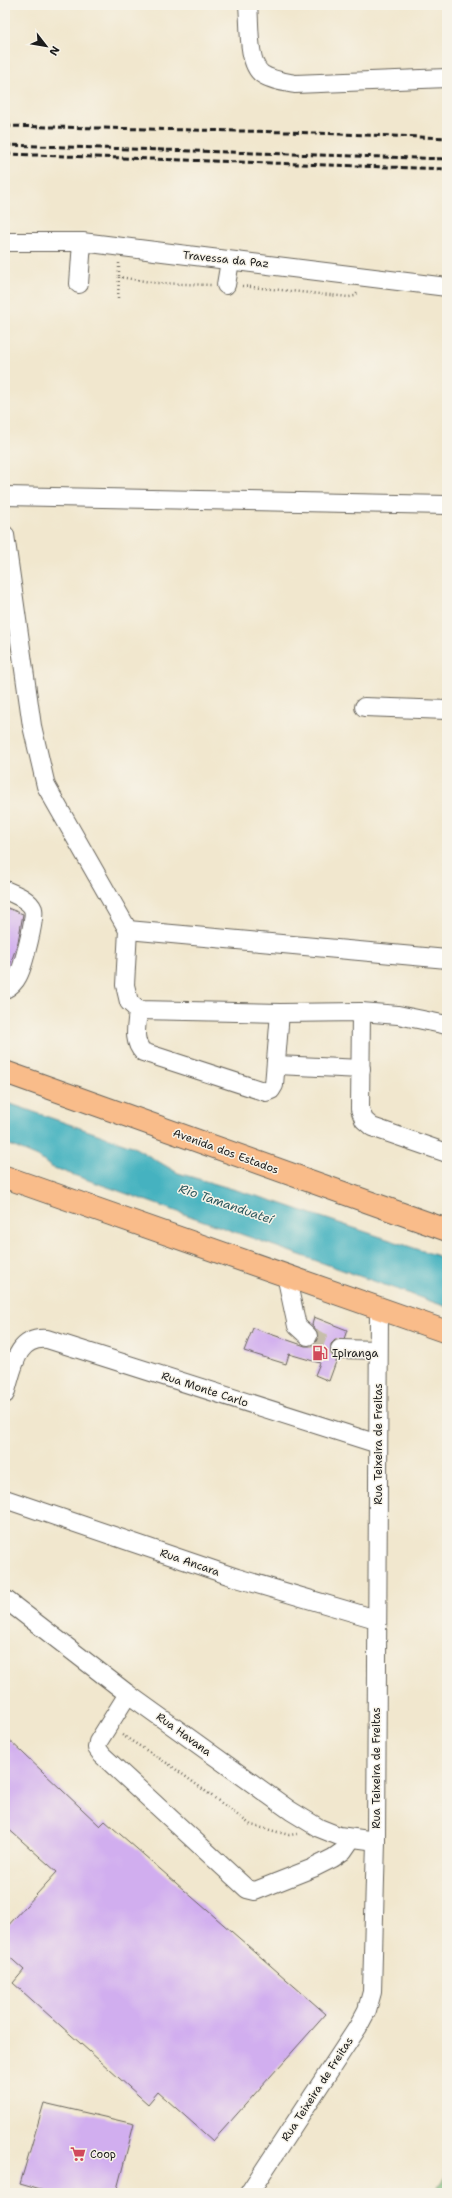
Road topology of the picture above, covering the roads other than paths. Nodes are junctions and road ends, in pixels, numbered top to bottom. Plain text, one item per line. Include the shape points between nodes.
1 (248, 5) edge
2 (447, 78) edge
3 (5, 242) edge
4 (82, 242) junction
5 (230, 261) junction
6 (79, 284) dead end
7 (226, 285) dead end
8 (447, 288) edge
9 (5, 496) edge
10 (447, 505) edge
11 (5, 535) edge
12 (364, 707) dead end
13 (447, 710) edge
14 (5, 890) edge
15 (128, 930) junction
16 (447, 959) edge
17 (5, 989) edge
18 (138, 1010) junction
19 (361, 1012) junction
20 (280, 1013) junction
21 (447, 1025) edge
22 (276, 1065) junction
23 (361, 1069) junction
24 (5, 1072) edge
25 (447, 1153) edge
26 (5, 1176) edge
27 (447, 1230) edge
28 (286, 1276) junction
29 (379, 1308) junction
30 (447, 1332) edge
31 (308, 1336) tunnel mouth
32 (340, 1349) tunnel mouth
33 (378, 1350) junction
34 (5, 1394) edge
35 (378, 1444) junction
36 (5, 1499) edge
37 (5, 1599) edge
38 (376, 1619) junction
39 (128, 1694) junction
40 (352, 1838) junction
41 (376, 1840) junction
42 (249, 2193) edge

1 - 2 street via 252,62 262,74 279,81 295,84
3 - 4 street, Travessa da Paz
4 - 5 street, Travessa da Paz
4 - 6 street
5 - 7 street
5 - 8 street, Travessa da Paz
9 - 10 street
11 - 15 street via 32,726 46,786
12 - 13 street
14 - 17 street via 26,901 33,909 34,919 18,976 11,986
15 - 16 street
15 - 18 street via 125,985 130,1002
18 - 20 street
18 - 22 street via 136,1038 143,1052 266,1092 274,1085
19 - 20 street
19 - 21 street
19 - 23 street
20 - 22 street
22 - 23 street
23 - 25 street via 360,1109 364,1120 372,1127
24 - 27 highway, Avenida dos Estados
26 - 28 highway
28 - 29 highway
28 - 31 street via 297,1326
29 - 30 highway
29 - 33 street, Rua Teixeira de Freitas
32 - 33 street
33 - 35 street, Rua Teixeira de Freitas
34 - 35 street, Rua Monte Carlo via 19,1351 24,1344 38,1338 47,1339
35 - 38 street, Rua Teixeira de Freitas
36 - 38 street, Rua Ancara via 237,1578
37 - 39 street, Rua Havana
38 - 41 street, Rua Teixeira de Freitas
39 - 40 street, Rua Havana via 291,1811 319,1828 338,1836
39 - 40 street via 98,1742 97,1748 251,1891 333,1858 343,1851
40 - 41 street, Rua Havana
41 - 42 street, Rua Teixeira de Freitas via 372,1992 367,2010

